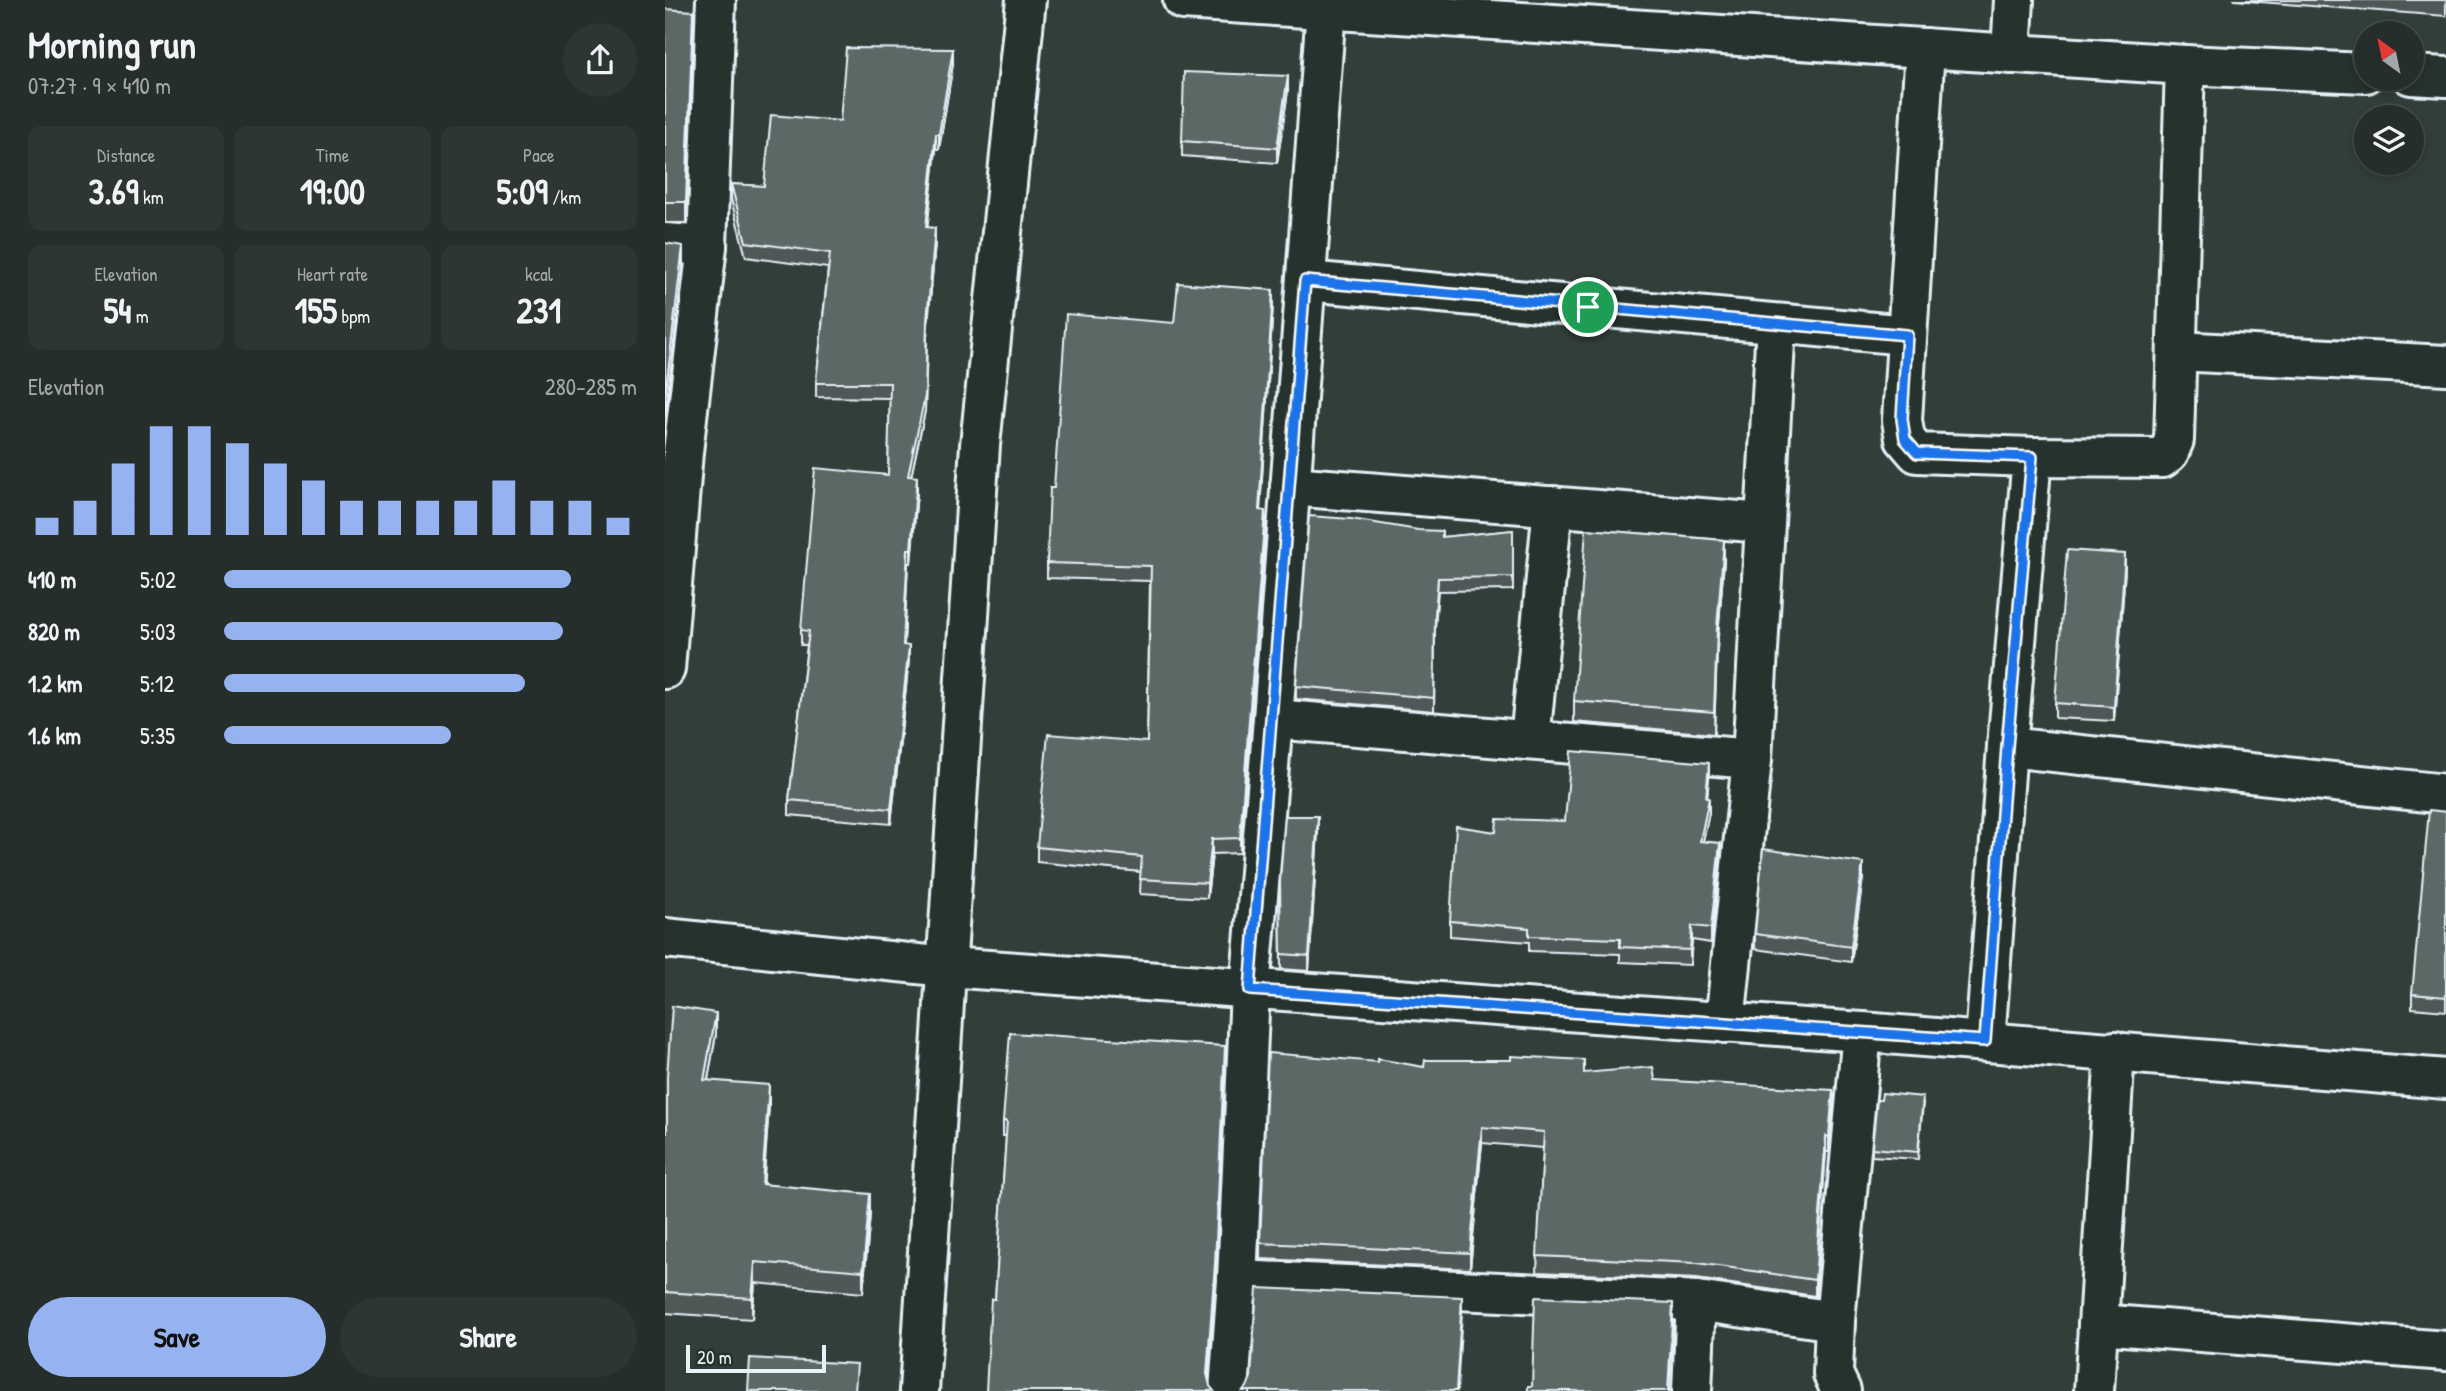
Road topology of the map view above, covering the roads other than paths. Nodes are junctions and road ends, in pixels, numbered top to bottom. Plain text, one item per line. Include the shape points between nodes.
1 (716, 0) edge
2 (1026, 0) edge
3 (1183, 0) edge
4 (2014, 0) edge
5 (1325, 9) junction
6 (1925, 48) junction
7 (2011, 54) junction
8 (2185, 65) junction
9 (2354, 72) edge
10 (2424, 76) edge
11 (2446, 77) edge
12 (665, 243) edge
13 (707, 246) junction
14 (1305, 281) junction
15 (1776, 324) junction
16 (1907, 335) junction
17 (2176, 351) junction
18 (2446, 365) edge
19 (674, 451) edge
20 (2032, 457) junction
21 (1290, 486) junction
22 (1553, 506) junction
23 (1765, 523) junction
24 (665, 669) edge
25 (1273, 719) junction
26 (1530, 740) junction
27 (2007, 747) junction
28 (1752, 759) junction
29 (2446, 794) edge
30 (665, 939) edge
31 (947, 967) junction
32 (1250, 990) junction
33 (1724, 1023) junction
34 (1862, 1032) junction
35 (1985, 1041) junction
36 (2115, 1052) junction
37 (2446, 1079) edge
38 (1237, 1280) junction
39 (1696, 1301) junction
40 (1835, 1321) junction
41 (2098, 1324) junction
42 (2446, 1351) edge
43 (919, 1391) edge
44 (1229, 1391) edge
45 (1692, 1391) edge
46 (1841, 1391) edge
47 (2094, 1391) edge

1 - 13 street
2 - 31 street via 980,445
3 - 5 street
4 - 7 street
5 - 6 street
5 - 14 street
6 - 7 street
6 - 16 street
7 - 8 street
8 - 9 street
8 - 17 street
10 - 11 street
12 - 13 street
13 - 19 street
14 - 15 street
14 - 21 street
15 - 16 street
15 - 23 street
16 - 20 street via 1902,419 1905,439 1917,453
17 - 18 street
17 - 20 street via 2174,440 2162,458
19 - 24 street
20 - 27 street
21 - 22 street
21 - 25 street
22 - 23 street
22 - 26 street
23 - 28 street
25 - 26 street
25 - 32 street
26 - 28 street
27 - 29 street
27 - 35 street
28 - 33 street
30 - 31 street
31 - 32 street
31 - 43 street
32 - 33 street
32 - 38 street
33 - 34 street
34 - 35 street
34 - 40 street
35 - 36 street
36 - 37 street
36 - 41 street
38 - 39 street
38 - 44 street
39 - 40 street
39 - 45 street
40 - 46 street via 1833,1374
41 - 42 street
41 - 47 street

